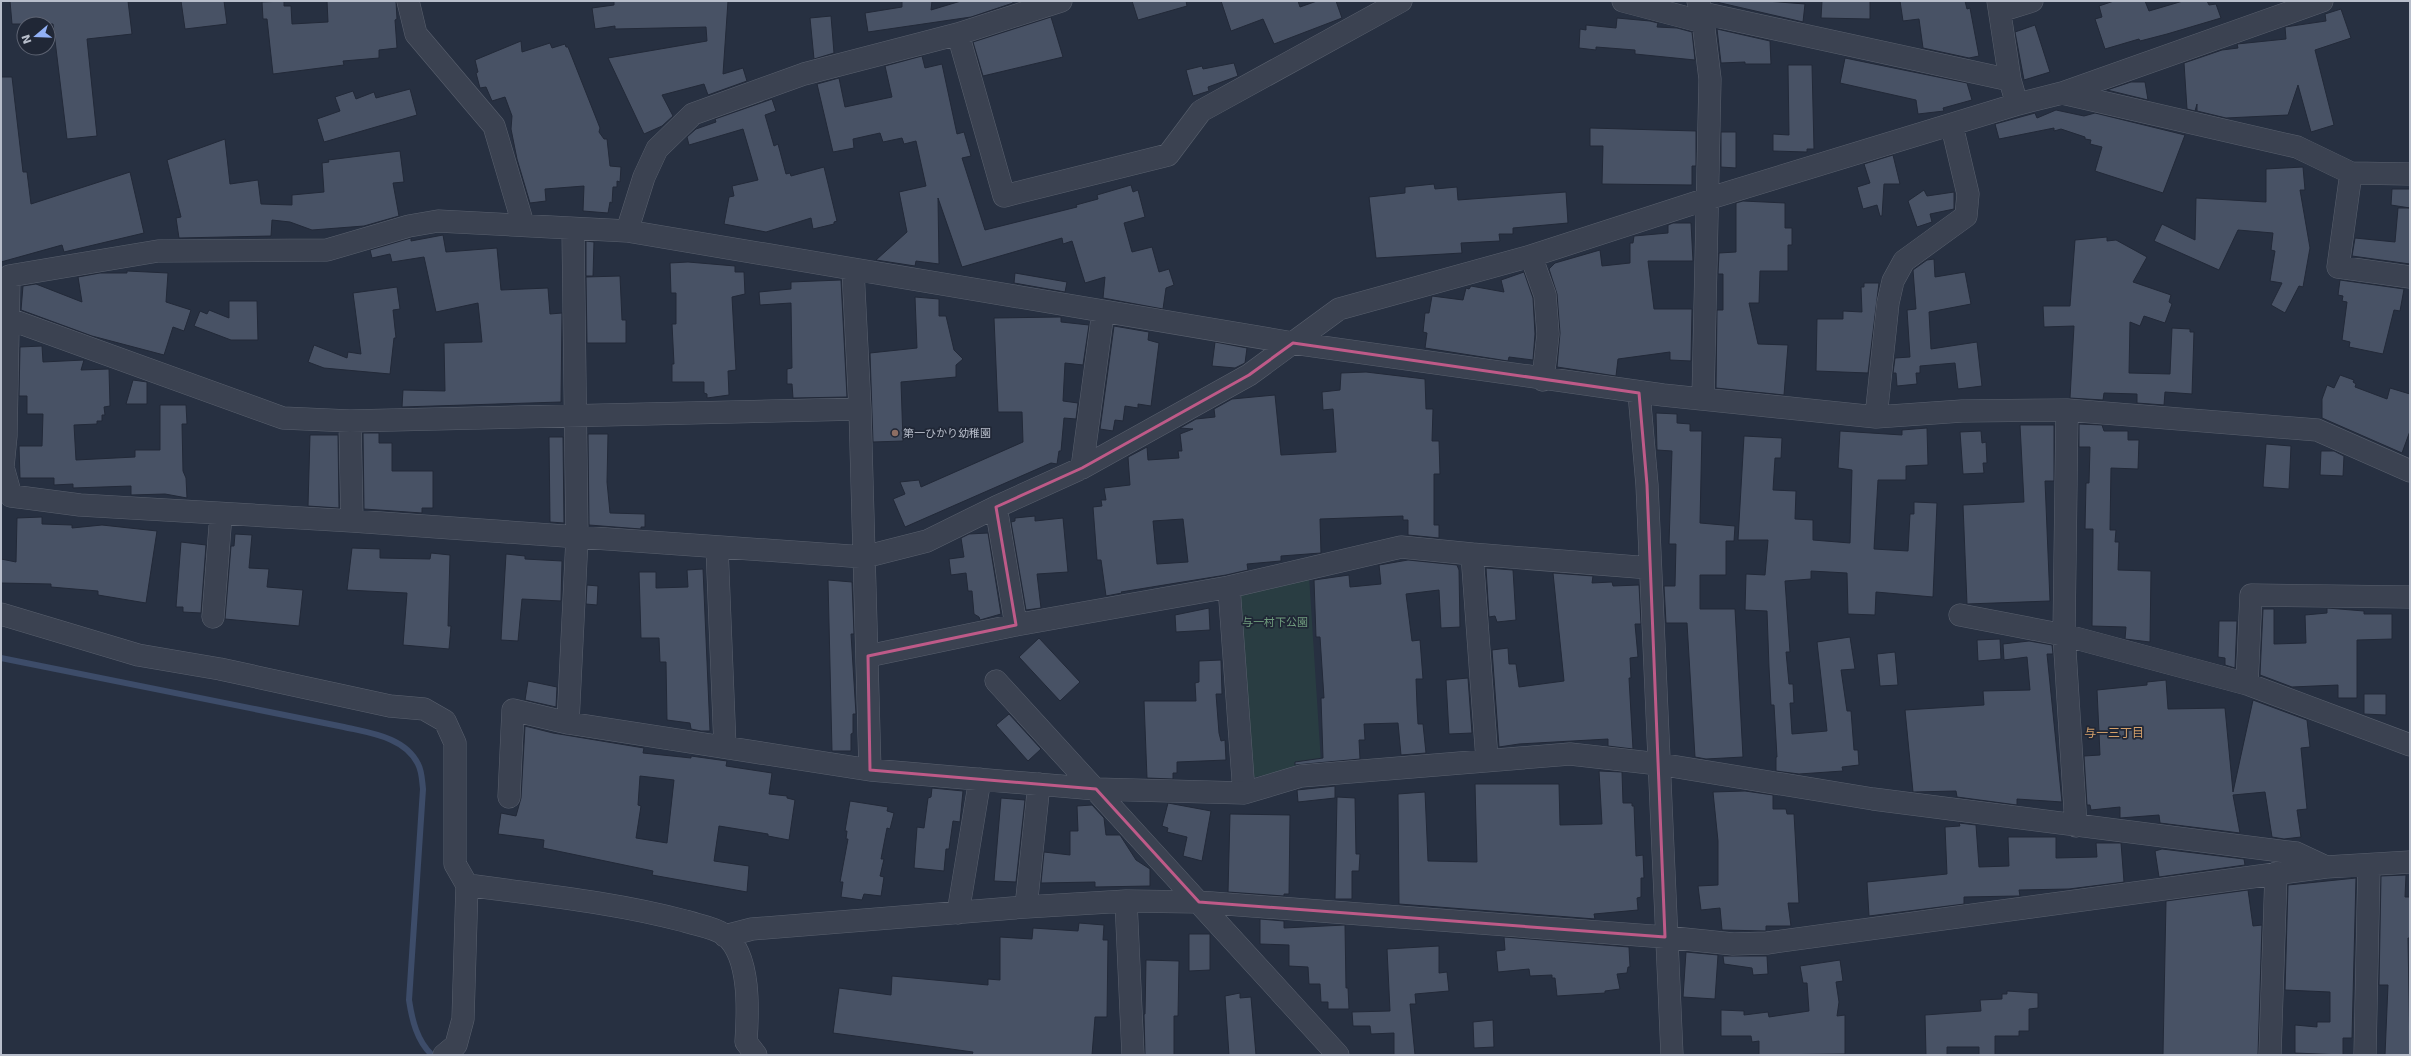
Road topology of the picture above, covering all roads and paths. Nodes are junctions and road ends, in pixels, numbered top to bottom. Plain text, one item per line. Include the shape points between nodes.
1 (408, 1) edge
2 (1061, 1) edge
3 (1401, 1) edge
4 (1623, 1) edge
5 (2032, 1) edge
6 (2322, 1) edge
7 (1999, 6) edge
8 (1701, 12) edge
9 (958, 34) junction
10 (2010, 80) junction
11 (2062, 93) junction
12 (2018, 104) junction
13 (1952, 126) junction
14 (2351, 173) junction
15 (2410, 174) edge
16 (1707, 199) junction
17 (523, 224) junction
18 (573, 229) junction
19 (627, 231) junction
20 (1531, 256) junction
21 (853, 270) junction
22 (5, 275) edge
23 (2410, 277) edge
24 (1103, 312) junction
25 (9, 319) junction
26 (1294, 343) junction
27 (1543, 380) junction
28 (1639, 393) junction
29 (1703, 399) junction
30 (860, 409) junction
31 (2067, 410) junction
32 (575, 416) junction
33 (1876, 417) junction
34 (350, 421) junction
35 (1082, 468) junction
36 (2410, 471) edge
37 (996, 507) junction
38 (222, 514) junction
39 (352, 521) junction
40 (577, 538) junction
41 (717, 547) junction
42 (1472, 554) junction
43 (864, 557) junction
44 (1650, 568) junction
45 (1229, 588) junction
46 (2410, 597) edge
47 (1, 614) edge
48 (1960, 615) dead end
49 (213, 617) dead end
50 (1016, 625) junction
51 (2064, 635) junction
52 (868, 656) junction
53 (996, 681) dead end
54 (2247, 684) junction
55 (568, 723) junction
56 (2410, 745) edge
57 (725, 747) junction
58 (1487, 760) junction
59 (1659, 764) junction
60 (870, 770) junction
61 (980, 779) junction
62 (1040, 784) junction
63 (1096, 789) junction
64 (1244, 792) junction
65 (509, 796) dead end
66 (2076, 826) junction
67 (2410, 862) edge
68 (2369, 865) junction
69 (2326, 867) junction
70 (2276, 873) junction
71 (467, 885) junction
72 (1126, 901) junction
73 (1199, 902) junction
74 (1026, 907) junction
75 (958, 913) junction
76 (725, 936) junction
77 (1665, 937) junction
78 (450, 1050) edge
79 (756, 1055) edge
80 (1133, 1055) edge
81 (1338, 1055) edge
82 (1672, 1055) edge
83 (2270, 1055) edge
84 (2365, 1055) edge

1 - 17 street via 416,34 494,126
2 - 9 street
3 - 9 street via 1201,111 1168,155 1004,196
4 - 8 street
5 - 7 street
6 - 11 street
7 - 10 street
8 - 10 street
8 - 16 street via 1710,79
9 - 19 street via 804,74 693,114 656,150 644,177
10 - 12 street
11 - 12 street
11 - 14 street via 2297,147
12 - 13 street
13 - 16 street
13 - 33 street via 1968,194 1966,216 1904,262 1893,281 1888,303
14 - 15 street
14 - 23 street via 2338,267
16 - 20 street
16 - 29 street
17 - 18 street
17 - 22 street via 438,221 409,226 327,250 158,251
18 - 19 street
18 - 32 street
19 - 21 street
20 - 26 street via 1339,309
20 - 27 street via 1545,295 1548,334
21 - 24 street via 915,278
21 - 30 street
22 - 25 street
24 - 26 street
24 - 35 street
25 - 34 street via 283,418
25 - 38 street via 3,467 11,496 80,505
26 - 27 street
26 - 35 street via 1249,375
27 - 28 street
28 - 29 street
28 - 44 street via 1647,485
29 - 33 street
30 - 32 street
30 - 43 street
31 - 33 street via 1962,411
31 - 36 street via 2317,430
31 - 51 street
32 - 34 street
32 - 40 street
34 - 39 street
35 - 37 street
37 - 43 street via 927,541
37 - 50 street
38 - 39 street
38 - 49 street
39 - 40 street
40 - 41 street
40 - 55 street
41 - 43 street
41 - 57 street
42 - 44 street
42 - 45 street via 1401,548
42 - 58 street
43 - 52 street
44 - 59 street
45 - 50 street
45 - 64 street
46 - 54 street via 2251,595
47 - 71 street via 138,655 220,669 390,706 424,709 445,721 455,744 454,864
48 - 51 street
50 - 52 street
51 - 54 street
51 - 66 street
52 - 60 street
53 - 63 street
54 - 56 street
55 - 57 street
55 - 65 street via 513,710
57 - 60 street
58 - 59 street via 1570,754
58 - 64 street via 1301,776
59 - 66 street via 1872,799
59 - 77 street
60 - 61 street
61 - 62 street
61 - 75 street
62 - 63 street
62 - 74 street
63 - 64 street
63 - 73 street
66 - 69 street via 2296,853
67 - 68 street
68 - 69 street
68 - 84 street
69 - 70 street
70 - 77 street via 1767,943 1733,944
70 - 83 street
71 - 76 street via 639,909 712,929
71 - 78 street via 463,1019
72 - 73 street
72 - 74 street
72 - 80 street
73 - 77 street
73 - 81 street
74 - 75 street
75 - 76 street via 752,929
76 - 79 street via 740,957 747,1002 746,1042
77 - 82 street

